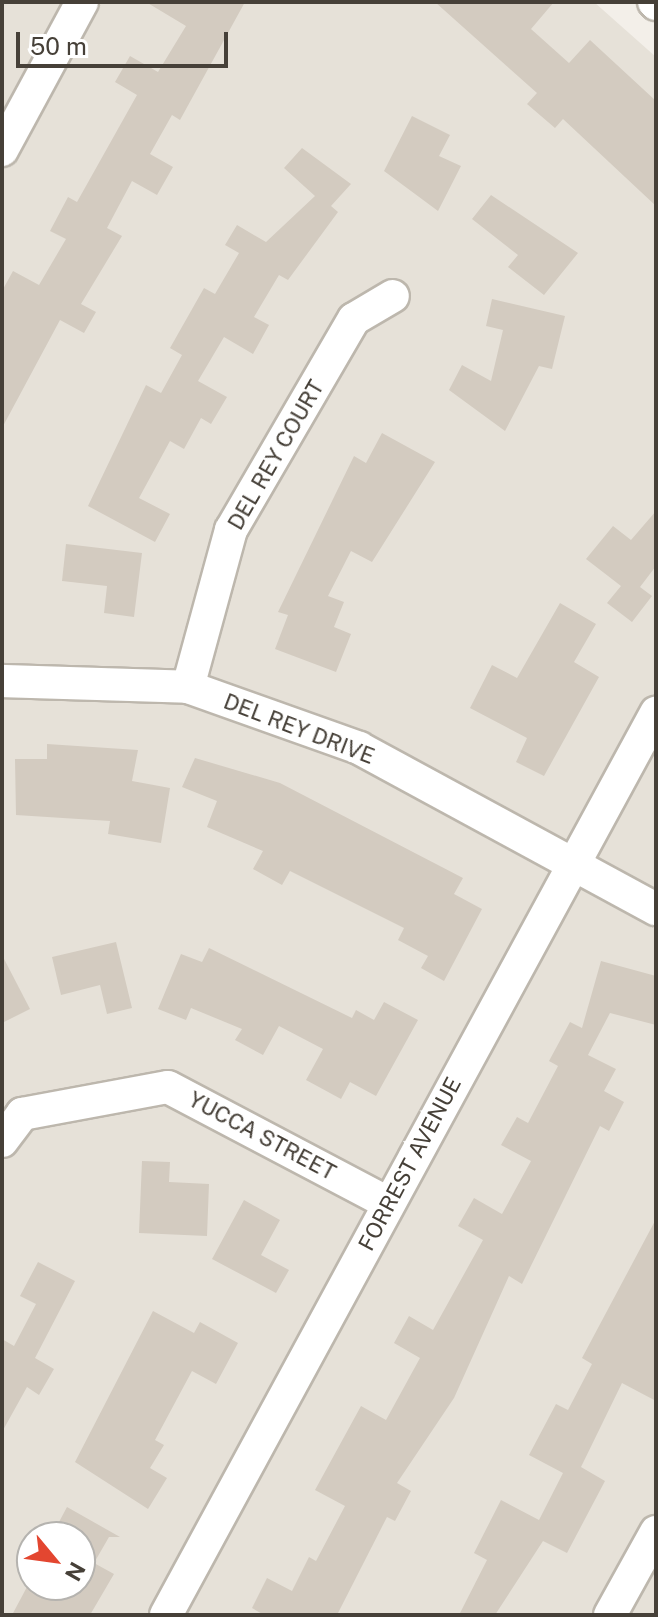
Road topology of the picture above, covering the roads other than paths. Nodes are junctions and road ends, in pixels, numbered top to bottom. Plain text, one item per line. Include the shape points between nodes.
1 (82, 2) edge
2 (2, 150) edge
3 (393, 296) dead end
4 (2, 681) edge
5 (188, 687) junction
6 (656, 713) edge
7 (571, 866) junction
8 (656, 909) edge
9 (2, 1141) edge
10 (388, 1203) junction
11 (656, 1532) edge
12 (166, 1615) edge
13 (610, 1615) edge

1 - 2 street
3 - 5 street, DEL REY COURT via 354,319 231,530
4 - 5 street, DEL REY DRIVE
5 - 7 street, DEL REY DRIVE via 359,748
6 - 7 street, FORREST AVENUE
7 - 8 street, DEL REY DRIVE
7 - 10 street, FORREST AVENUE
9 - 10 street, YUCCA STREET via 22,1114 168,1087
10 - 12 street, FORREST AVENUE
11 - 13 street

